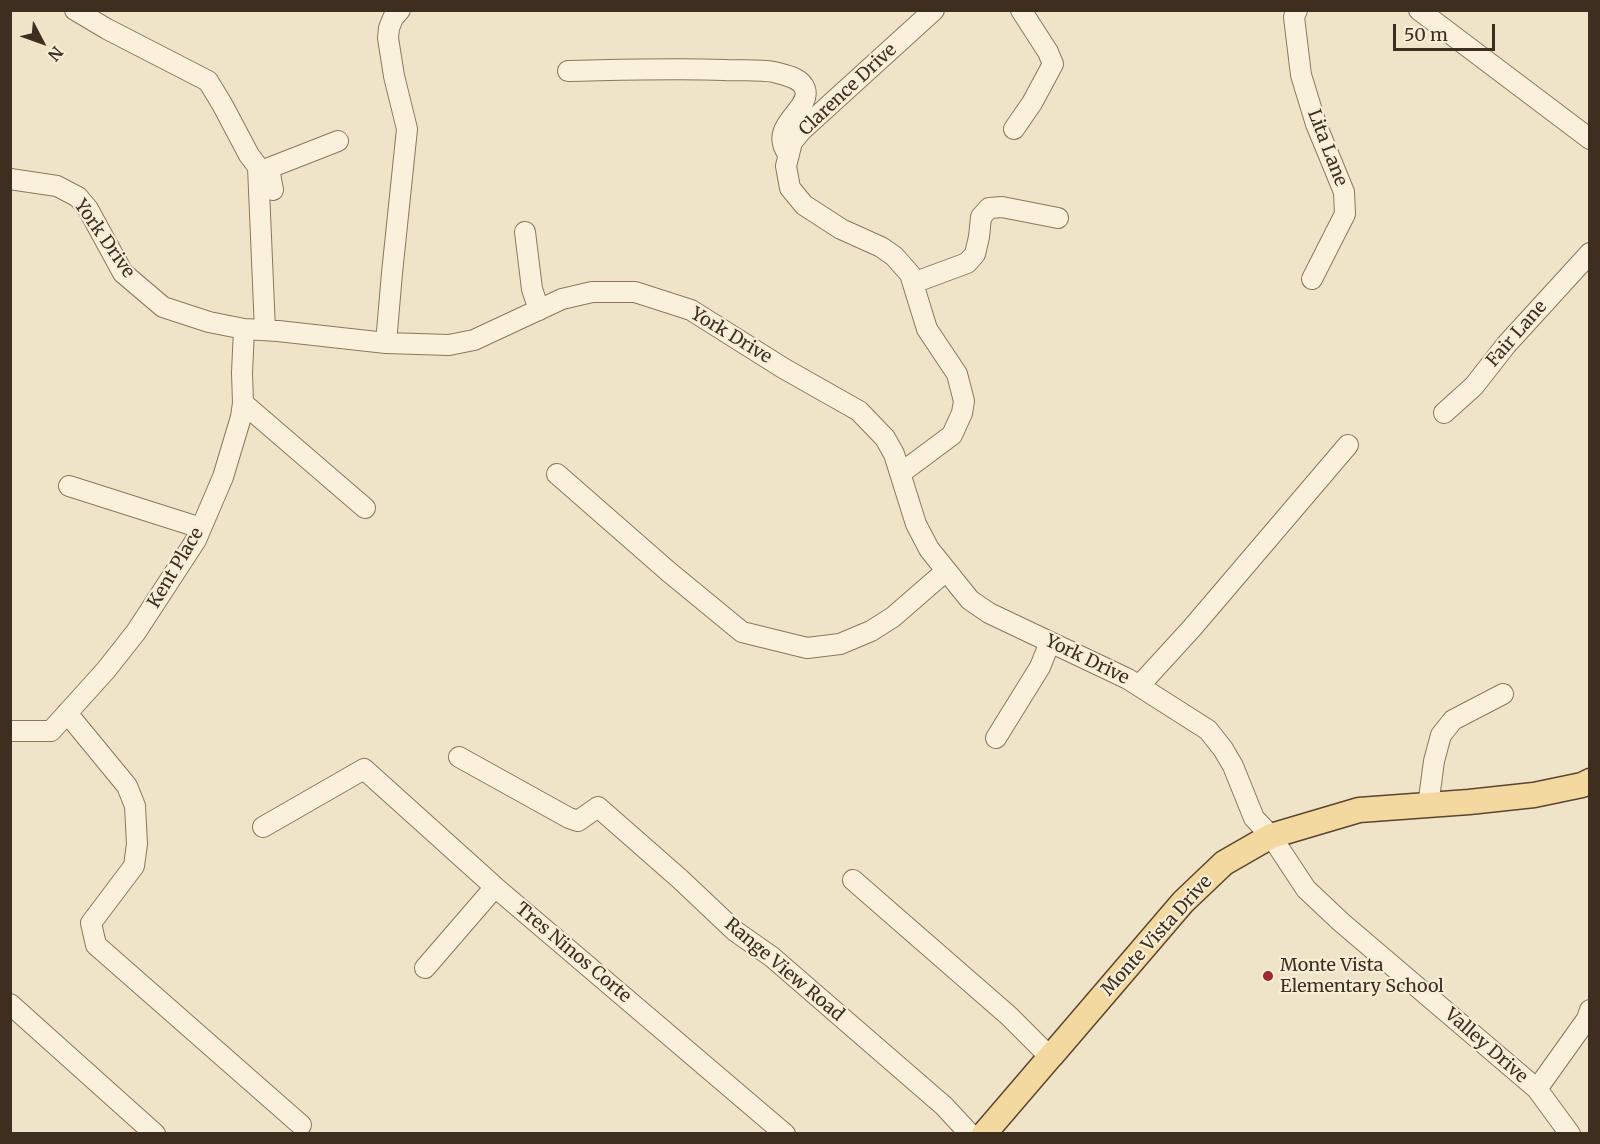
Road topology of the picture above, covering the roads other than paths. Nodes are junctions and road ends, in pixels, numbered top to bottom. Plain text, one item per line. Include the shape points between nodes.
1 (75, 10) edge
2 (400, 10) edge
3 (934, 10) edge
4 (1022, 10) edge
5 (1296, 10) edge
6 (1419, 10) edge
7 (568, 71) dead end
8 (1014, 129) dead end
9 (1590, 139) edge
10 (338, 141) dead end
11 (789, 155) junction
12 (10, 179) edge
13 (1058, 218) dead end
14 (525, 232) dead end
15 (1590, 253) edge
16 (1312, 279) dead end
17 (913, 284) junction
18 (539, 310) junction
19 (244, 329) junction
20 (272, 331) junction
21 (386, 343) junction
22 (243, 403) junction
23 (1444, 413) dead end
24 (1348, 445) dead end
25 (901, 473) junction
26 (557, 474) dead end
27 (69, 486) dead end
28 (365, 508) dead end
29 (201, 528) junction
30 (946, 571) junction
31 (1050, 642) junction
32 (1139, 686) junction
33 (1503, 694) dead end
34 (67, 713) junction
35 (14, 736) edge
36 (996, 738) dead end
37 (459, 757) dead end
38 (1590, 781) edge
39 (1428, 806) junction
40 (263, 827) dead end
41 (1271, 836) junction
42 (853, 880) dead end
43 (495, 887) junction
44 (425, 968) dead end
45 (10, 1004) edge
46 (1590, 1010) edge
47 (1051, 1056) junction
48 (1536, 1089) junction
49 (301, 1125) dead end
50 (155, 1134) edge
51 (785, 1134) edge
52 (970, 1134) edge
53 (984, 1134) edge
54 (1570, 1134) edge

1 - 20 street via 208,81 258,167
2 - 21 street via 393,18 388,38 407,129
3 - 11 street, Clarence Drive via 802,130 792,142
4 - 8 street via 1053,64
5 - 16 street, Lita Lane via 1301,75 1344,192 1345,214
6 - 9 street
7 - 11 street via 693,69 772,72 792,77 805,88 805,97 784,130 783,147
10 - 20 street via 269,168 273,184
11 - 17 street, Clarence Drive via 786,166 790,188 804,205 894,256 910,274
12 - 19 street, York Drive via 57,186 78,197 123,273 163,307
13 - 17 street via 989,208 981,217 975,254 968,263
14 - 18 street via 532,289
15 - 23 street, Fair Lane via 1474,386
17 - 25 street, Clarence Drive via 927,329 957,374 964,401 952,435
18 - 21 street, York Drive via 474,340 449,345
18 - 25 street, York Drive via 562,299 592,292 635,292 691,310 859,411 885,438
19 - 20 street, York Drive
19 - 22 street, Kent Place
20 - 21 street, York Drive
22 - 28 street
22 - 29 street, Kent Place via 223,477
24 - 32 street
25 - 30 street, York Drive via 916,524
26 - 30 street via 742,632 807,648 840,644 892,617
27 - 29 street
29 - 34 street, Kent Place via 136,632
30 - 31 street, York Drive via 970,600 988,614
31 - 32 street, York Drive
31 - 36 street via 1040,667
32 - 41 street, York Drive via 1208,730 1233,766 1254,818
33 - 39 street via 1454,720 1442,735
34 - 35 street, Kent Place via 51,731
34 - 49 street via 127,786 135,806 135,866 91,923 96,945
37 - 52 street, Range View Road via 569,818 578,821 598,807 735,931 772,957 944,1106
38 - 39 main road, Monte Vista Drive via 1534,795
39 - 41 main road, Monte Vista Drive via 1359,810
40 - 43 street, Tres Ninos Corte via 364,769
41 - 47 main road, Monte Vista Drive via 1224,863 1183,902
41 - 48 street, Valley Drive via 1306,889
42 - 47 street
43 - 44 street
43 - 51 street, Tres Ninos Corte
45 - 50 street
46 - 48 street
47 - 53 main road, Monte Vista Drive
48 - 54 street, Valley Drive

